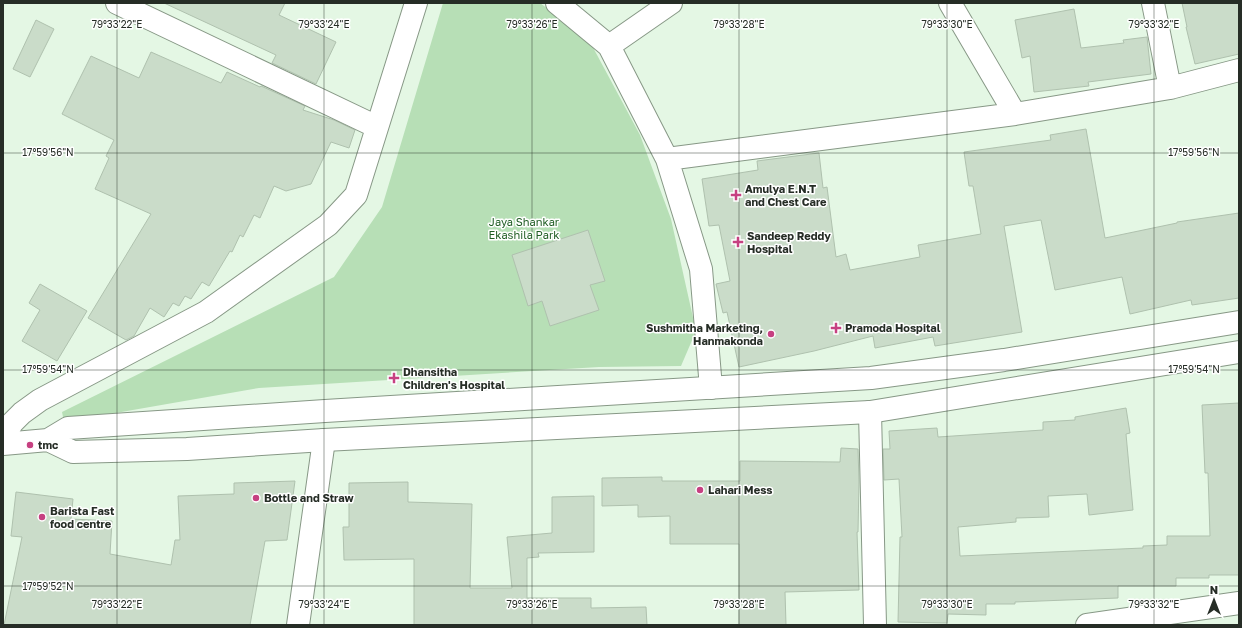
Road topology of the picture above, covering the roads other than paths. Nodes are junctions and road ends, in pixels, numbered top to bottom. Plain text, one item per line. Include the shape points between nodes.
1 (118, 3) edge
2 (416, 3) edge
3 (557, 3) edge
4 (671, 3) edge
5 (950, 3) edge
6 (1153, 3) edge
7 (609, 46) junction
8 (1239, 70) edge
9 (1170, 88) junction
10 (1015, 114) junction
11 (378, 127) junction
12 (667, 159) junction
13 (1239, 322) edge
14 (1239, 352) edge
15 (711, 388) junction
16 (870, 412) junction
17 (3, 439) edge
18 (48, 440) junction
19 (324, 440) junction
20 (3, 444) edge
21 (1239, 603) edge
22 (298, 625) edge
23 (875, 625) edge
24 (1087, 625) edge

1 - 11 street
2 - 11 street
3 - 7 street
4 - 7 street
5 - 10 street
6 - 9 street
7 - 12 street
8 - 9 street
9 - 10 street
10 - 12 street
11 - 17 street via 356,195 328,225 206,312 40,400 12,423
12 - 15 street via 701,269
13 - 15 street via 1004,360 871,378
14 - 16 street
15 - 18 street via 68,428
16 - 19 street
16 - 23 street
18 - 19 street via 73,452 187,449
18 - 20 street
19 - 22 street
21 - 24 street

